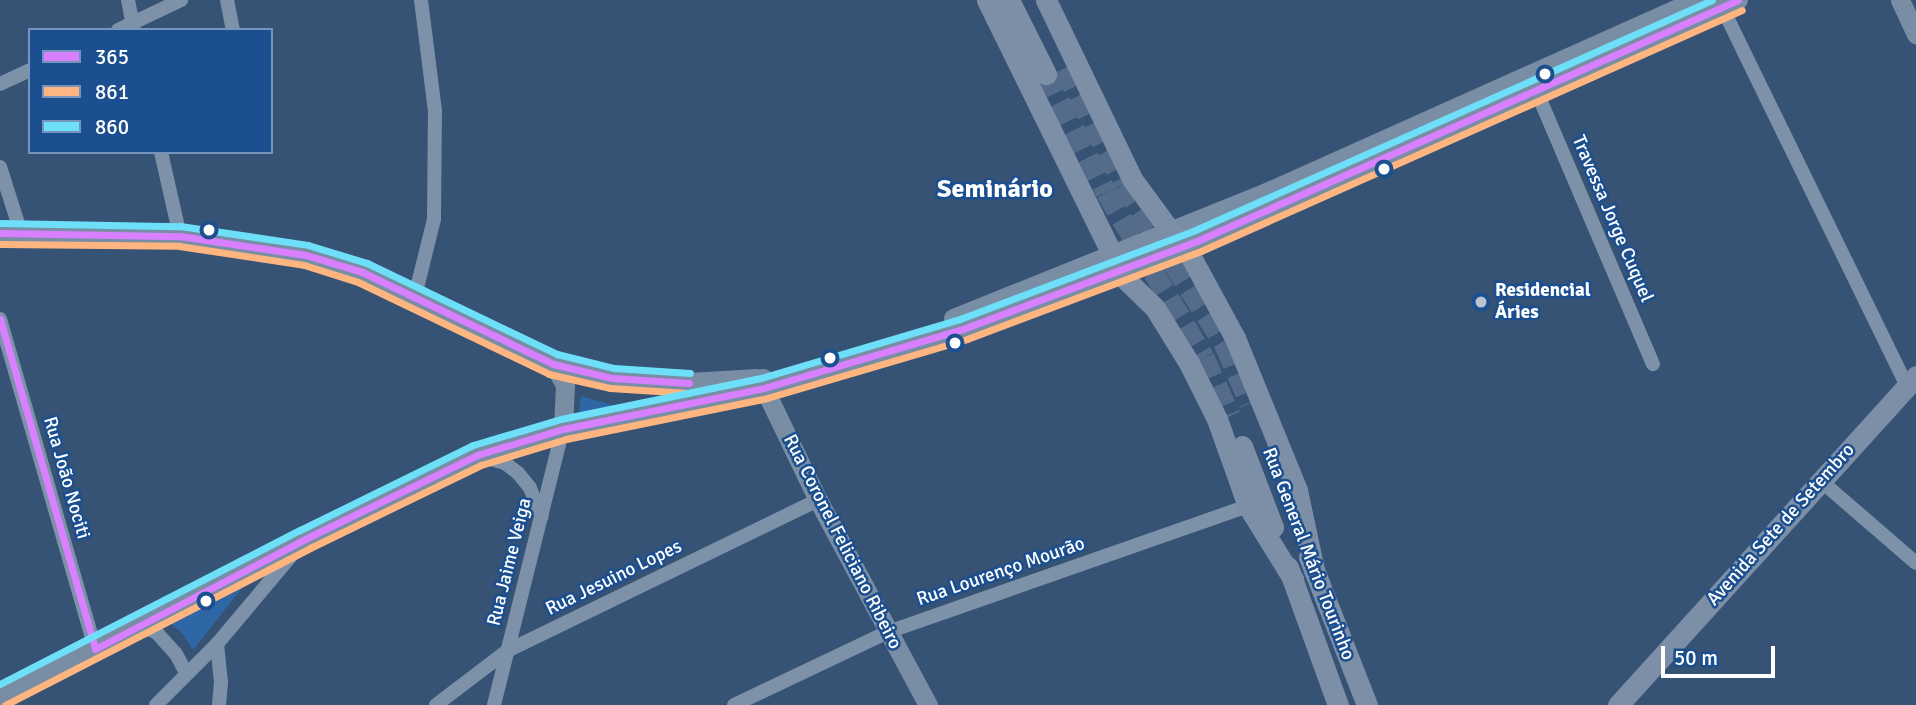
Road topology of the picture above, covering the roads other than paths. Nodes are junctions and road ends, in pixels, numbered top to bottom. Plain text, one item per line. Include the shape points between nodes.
1 (128, 0) edge
2 (181, 0) edge
3 (227, 0) edge
4 (421, 0) edge
5 (987, 0) edge
6 (1009, 0) edge
7 (1030, 0) edge
8 (1046, 0) edge
9 (1695, 0) edge
10 (1900, 0) edge
11 (1730, 4) edge
12 (133, 26) edge
13 (233, 28) edge
14 (1916, 34) edge
15 (28, 71) edge
16 (0, 84) edge
17 (1536, 90) junction
18 (162, 154) edge
19 (0, 167) edge
20 (0, 233) edge
21 (21, 233) junction
22 (180, 236) junction
23 (1178, 239) junction
24 (1115, 264) junction
25 (415, 296) junction
26 (0, 319) edge
27 (553, 363) junction
28 (1653, 364) dead end
29 (1912, 381) edge
30 (764, 383) junction
31 (1250, 403) tunnel mouth
32 (1230, 415) tunnel mouth
33 (563, 429) junction
34 (477, 456) junction
35 (1821, 481) junction
36 (818, 500) junction
37 (1248, 506) junction
38 (542, 517) junction
39 (305, 539) junction
40 (1916, 563) edge
41 (1314, 570) junction
42 (1293, 579) junction
43 (140, 625) junction
44 (888, 632) junction
45 (217, 644) junction
46 (94, 649) junction
47 (507, 651) junction
48 (186, 673) junction
49 (0, 696) edge
50 (156, 705) edge
51 (219, 705) edge
52 (436, 705) edge
53 (494, 705) edge
54 (734, 705) edge
55 (928, 705) edge
56 (1338, 705) edge
57 (1367, 705) edge
58 (1618, 705) edge

1 - 12 street
2 - 12 street
3 - 13 street
4 - 25 street via 435,111 434,219
5 - 24 main road
6 - 7 main road via 1055,71
8 - 23 main road via 1132,179
9 - 23 main road
10 - 14 main road
11 - 17 main road
11 - 29 street
15 - 16 street
17 - 23 main road
17 - 28 street, Travessa Jorge Cuquel
18 - 22 street
19 - 21 street
20 - 21 main road
21 - 22 main road
22 - 25 main road via 306,255 362,272
23 - 24 main road
23 - 41 main road via 1235,338 1297,490
24 - 30 main road via 953,332
24 - 37 main road via 1156,308 1189,363 1217,419
25 - 27 main road
26 - 46 street, Rua João Nociti
27 - 30 main road via 612,378 652,382
27 - 33 main road via 565,385
29 - 35 main road, Avenida Sete de Setembro
30 - 33 main road
30 - 36 main road, Rua Coronel Feliciano Ribeiro
31 - 41 main road, Rua General Mário Tourinho
32 - 42 main road, Rua General Mário Tourinho
33 - 34 main road
33 - 38 street, Rua Jaime Veiga
34 - 38 street via 505,463 518,473
34 - 39 main road
35 - 40 street
35 - 58 main road, Avenida Sete de Setembro
36 - 44 main road, Rua Coronel Feliciano Ribeiro
36 - 47 street, Rua Jesuino Lopes
37 - 42 main road
37 - 44 street, Rua Lourenço Mourão
38 - 47 street, Rua Jaime Veiga
39 - 43 main road
39 - 45 street
41 - 57 main road, Rua General Mário Tourinho
42 - 56 main road, Rua General Mário Tourinho
43 - 46 main road
43 - 48 street via 157,633
44 - 54 street, Rua Lourenço Mourão
44 - 55 main road, Rua Coronel Feliciano Ribeiro
45 - 48 street
45 - 51 street
46 - 49 main road
47 - 52 street, Rua Jesuino Lopes
47 - 53 street, Rua Jaime Veiga
48 - 50 street

